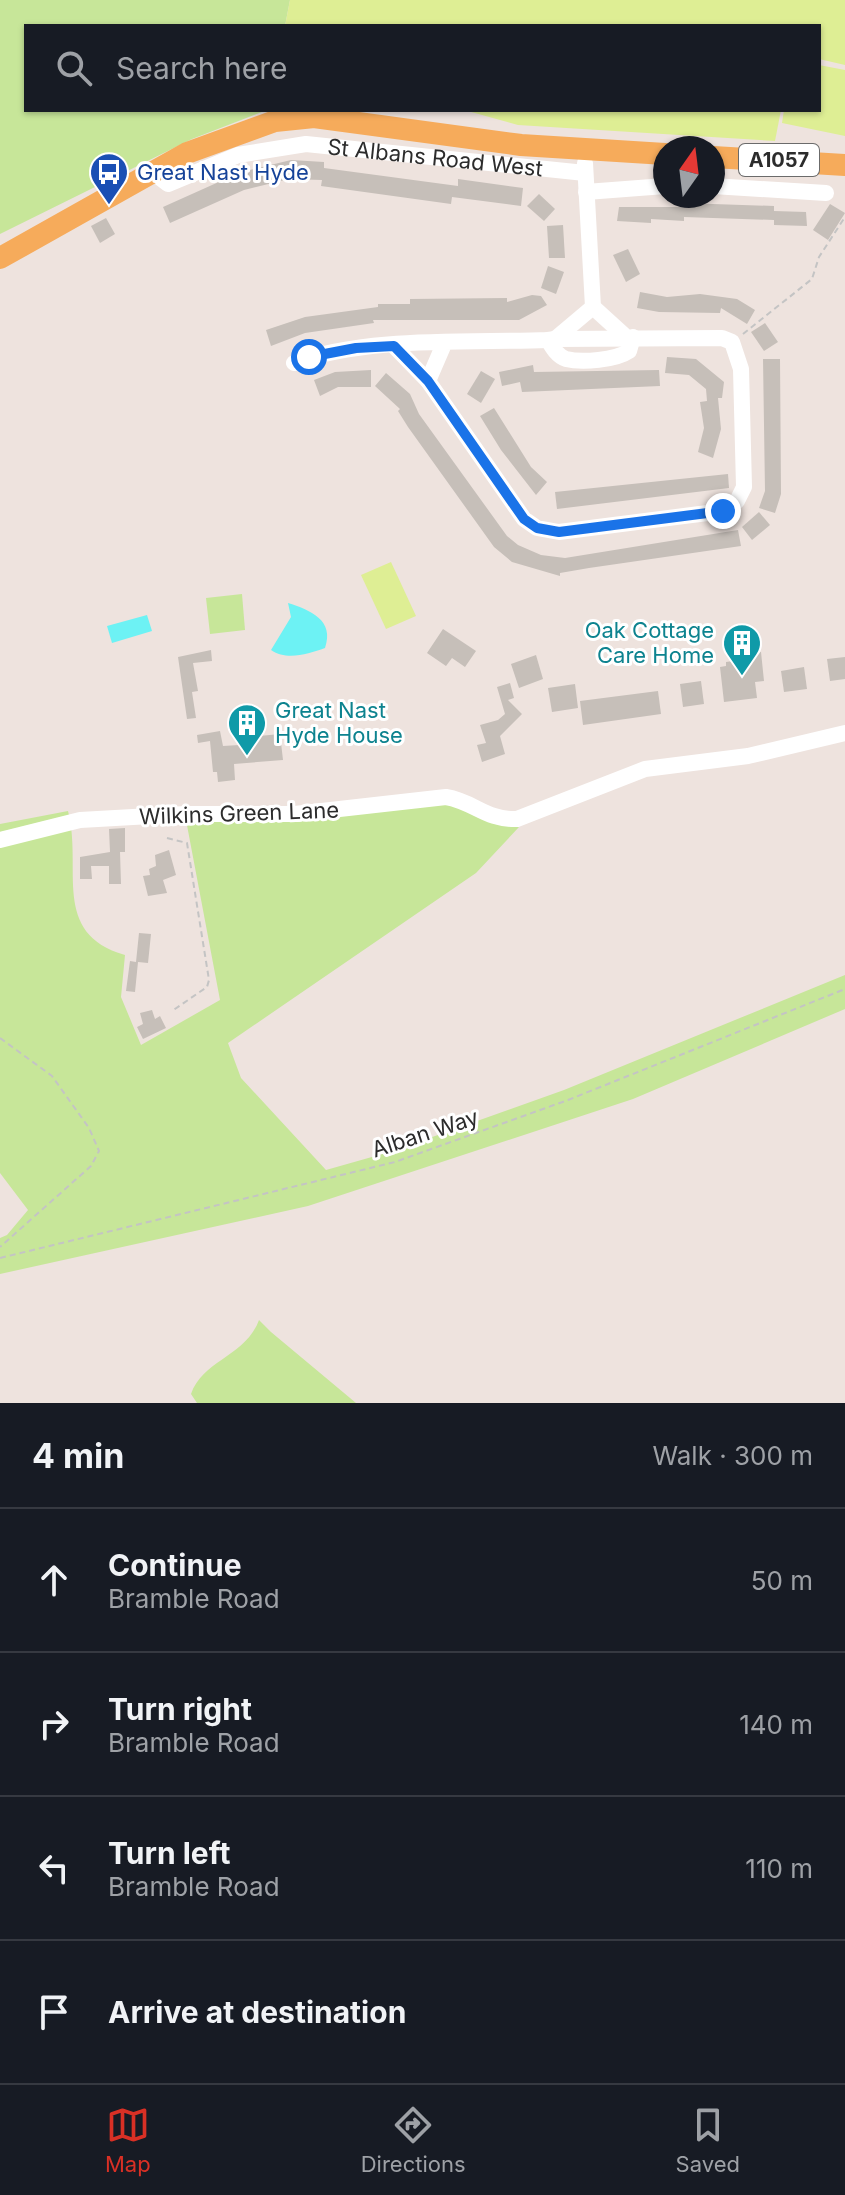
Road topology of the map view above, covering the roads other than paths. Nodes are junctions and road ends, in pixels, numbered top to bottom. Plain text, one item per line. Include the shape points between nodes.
1 (586, 150) junction
2 (653, 153) edge
3 (725, 158) edge
4 (845, 165) edge
5 (151, 171) junction
6 (585, 173) junction
7 (653, 187) edge
8 (725, 187) edge
9 (586, 192) junction
10 (826, 193) dead end
11 (0, 258) edge
12 (593, 307) junction
13 (630, 337) junction
14 (551, 340) junction
15 (444, 344) junction
16 (394, 346) junction
17 (294, 363) dead end
18 (428, 381) junction
19 (845, 733) edge
20 (0, 840) edge

1 - 2 main road, St Albans Road West
1 - 5 main road, St Albans Road West via 314,117 246,130
1 - 6 street
3 - 4 main road, A1057
5 - 6 street, St Albans Road West via 168,184 238,155 306,144
5 - 11 main road, St Albans Road West
6 - 9 street
7 - 9 street
8 - 10 street
9 - 12 street
12 - 13 street
12 - 14 street
13 - 14 street
13 - 18 street via 714,337 732,342 741,369 744,487 732,506 559,532 537,528 524,519
14 - 15 street
15 - 16 street
15 - 18 street
16 - 17 street via 356,348
16 - 18 street
19 - 20 street, Wilkins Green Lane via 748,756 645,769 517,819 497,820 461,799 446,797 295,814 80,820

